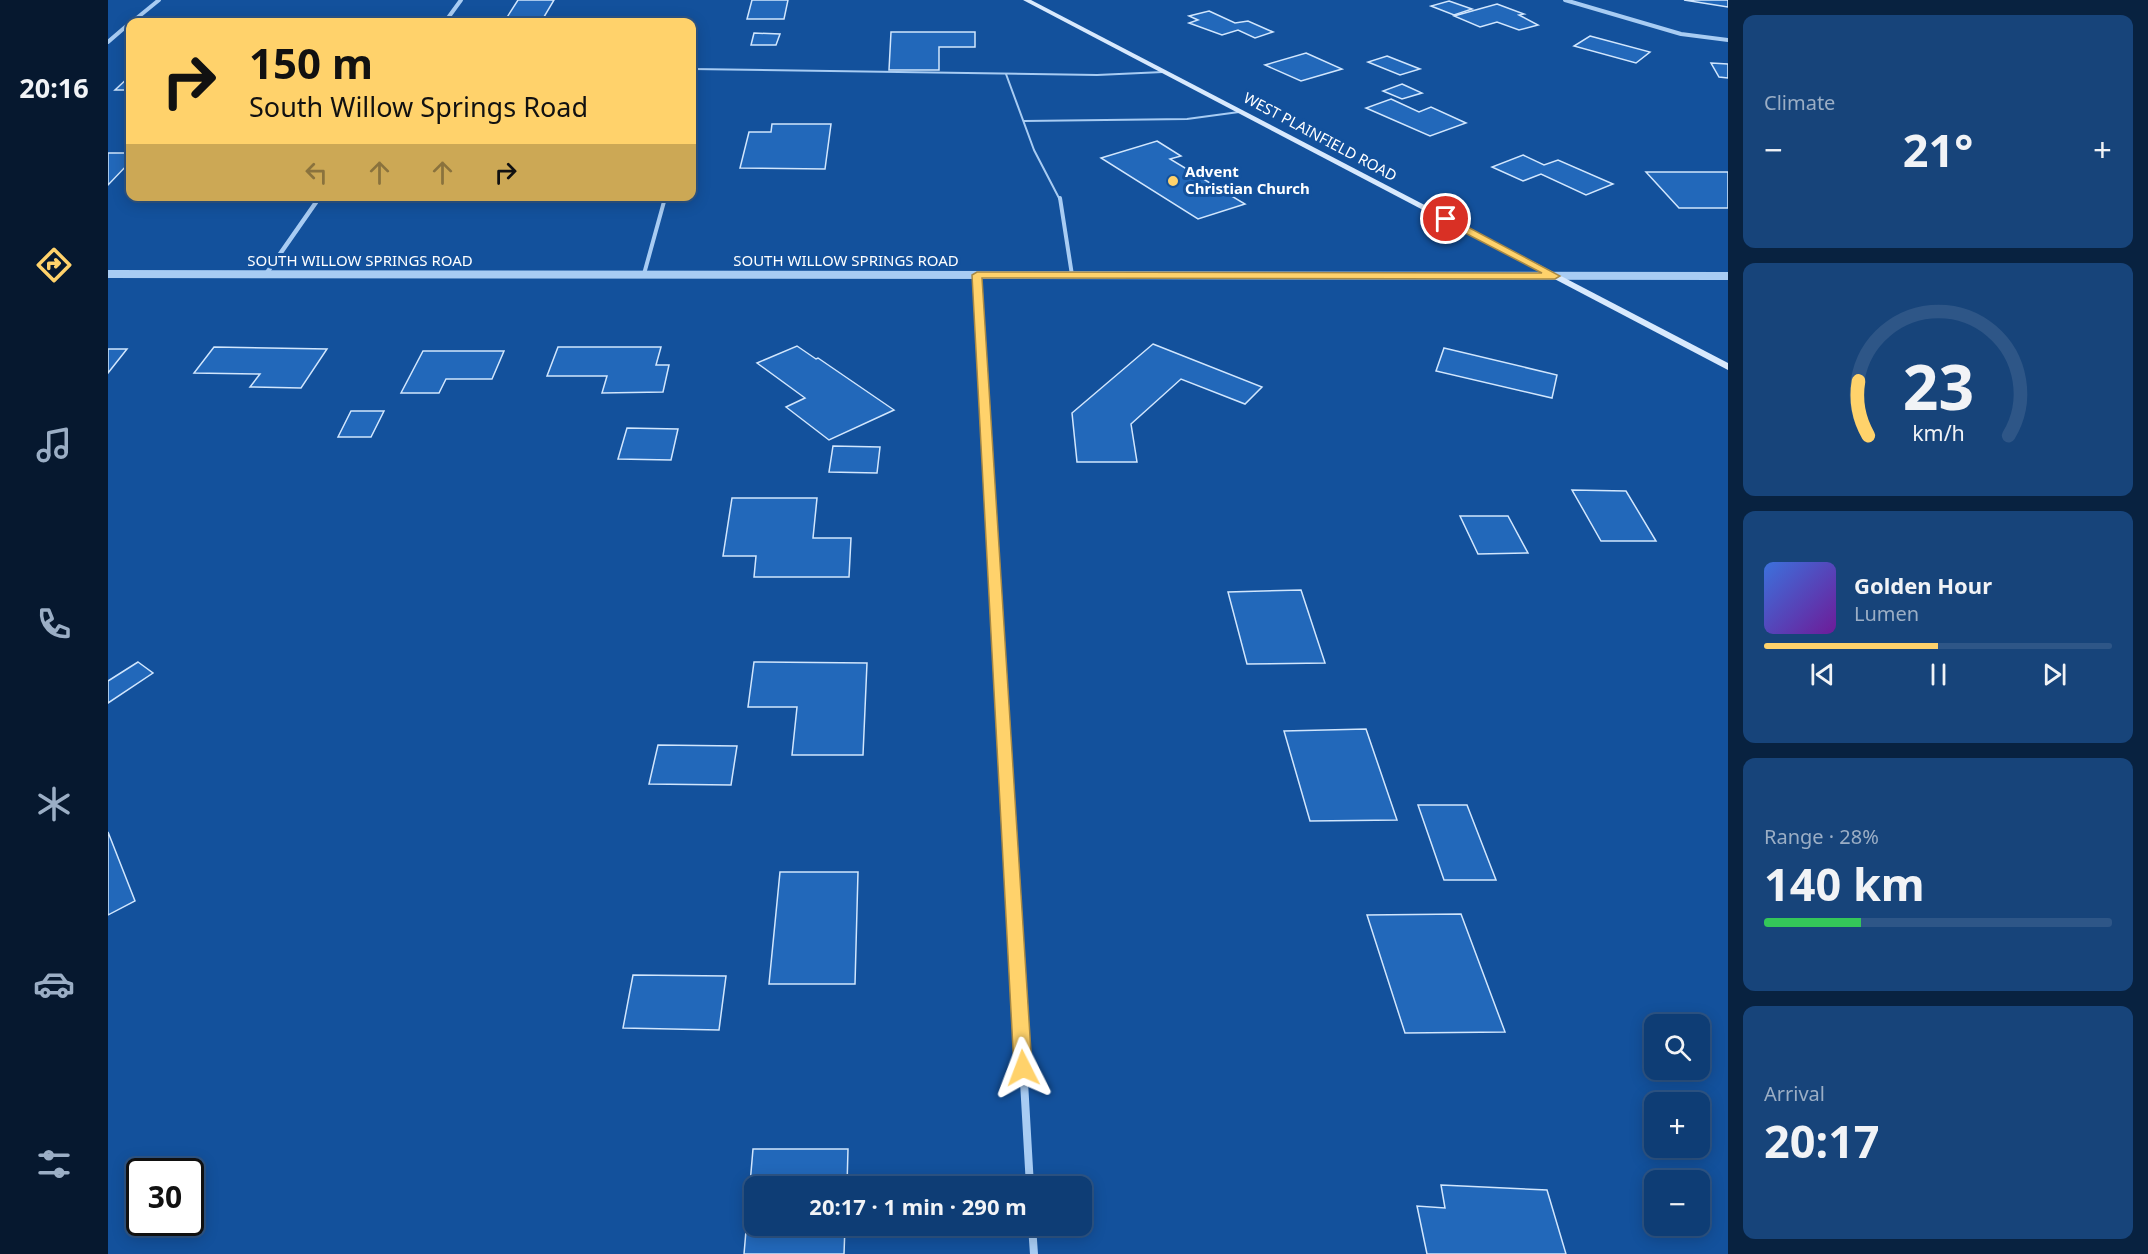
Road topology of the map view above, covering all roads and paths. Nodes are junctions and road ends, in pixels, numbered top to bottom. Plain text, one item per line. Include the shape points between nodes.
1 (159, 0) edge
2 (461, 0) edge
3 (1026, 0) edge
4 (1565, 0) edge
5 (137, 18) edge
6 (448, 18) edge
7 (126, 27) edge
8 (1728, 40) edge
9 (108, 42) edge
10 (696, 69) edge
11 (1163, 72) junction
12 (1006, 74) junction
13 (1239, 112) junction
14 (1024, 121) junction
15 (317, 201) edge
16 (665, 201) edge
17 (108, 274) edge
18 (266, 274) junction
19 (644, 274) junction
20 (977, 275) junction
21 (1072, 275) junction
22 (1555, 276) junction
23 (1728, 276) edge
24 (1728, 367) edge
25 (1029, 1176) edge
26 (1033, 1236) edge
27 (1034, 1254) edge

1 - 5 street
2 - 6 street
3 - 11 main road, WEST PLAINFIELD ROAD
4 - 8 street via 1681,34
7 - 9 street
10 - 12 lane
11 - 12 lane
11 - 13 main road, WEST PLAINFIELD ROAD
12 - 14 lane
13 - 14 lane via 1187,119
13 - 22 main road, WEST PLAINFIELD ROAD
14 - 21 lane via 1034,150 1059,194
15 - 18 street
16 - 19 lane
17 - 18 street, SOUTH WILLOW SPRINGS ROAD
18 - 19 street, SOUTH WILLOW SPRINGS ROAD
19 - 20 street, SOUTH WILLOW SPRINGS ROAD
20 - 21 street, SOUTH WILLOW SPRINGS ROAD
20 - 25 street
21 - 22 street, SOUTH WILLOW SPRINGS ROAD
22 - 23 street, SOUTH WILLOW SPRINGS ROAD
22 - 24 main road, WEST PLAINFIELD ROAD
26 - 27 street

